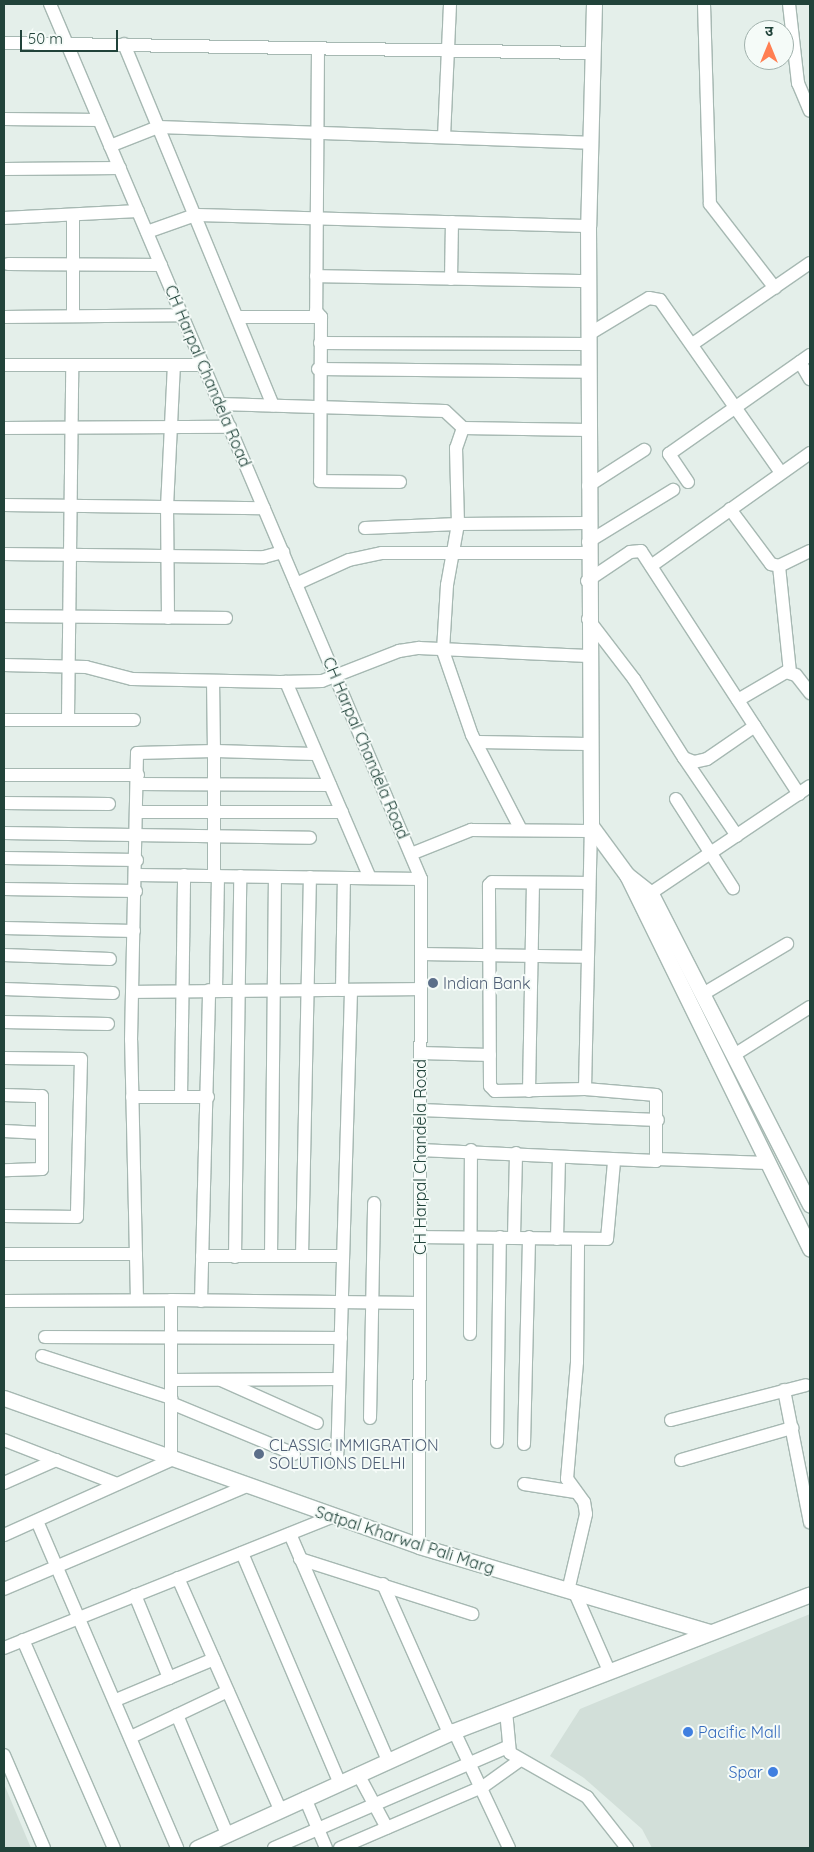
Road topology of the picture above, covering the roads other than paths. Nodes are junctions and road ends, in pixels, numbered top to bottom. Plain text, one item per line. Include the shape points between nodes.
1 (50, 4) edge
2 (450, 4) edge
3 (594, 4) edge
4 (704, 4) edge
5 (789, 4) edge
6 (4, 43) edge
7 (67, 43) junction
8 (124, 44) junction
9 (318, 48) junction
10 (448, 50) junction
11 (591, 53) junction
12 (810, 111) edge
13 (4, 119) edge
14 (100, 120) junction
15 (158, 127) junction
16 (317, 133) junction
17 (444, 137) junction
18 (590, 143) junction
19 (110, 146) junction
20 (120, 168) junction
21 (4, 169) edge
22 (138, 211) junction
23 (72, 215) junction
24 (195, 215) junction
25 (4, 218) edge
26 (316, 218) junction
27 (452, 222) junction
28 (588, 226) junction
29 (147, 232) junction
30 (73, 263) junction
31 (810, 263) edge
32 (8, 264) dead end
33 (161, 265) junction
34 (316, 276) junction
35 (451, 279) junction
36 (588, 281) junction
37 (775, 288) junction
38 (182, 315) junction
39 (73, 316) junction
40 (4, 317) edge
41 (238, 317) junction
42 (321, 317) junction
43 (589, 339) junction
44 (320, 342) junction
45 (694, 343) junction
46 (805, 359) edge
47 (204, 365) junction
48 (4, 366) edge
49 (72, 366) junction
50 (174, 366) junction
51 (318, 369) junction
52 (589, 372) junction
53 (810, 379) edge
54 (220, 404) junction
55 (273, 405) junction
56 (319, 405) junction
57 (735, 405) junction
58 (230, 427) junction
59 (4, 428) edge
60 (72, 428) junction
61 (462, 428) junction
62 (171, 429) junction
63 (589, 430) junction
64 (644, 450) dead end
65 (810, 453) edge
66 (781, 473) junction
67 (400, 482) dead end
68 (688, 482) dead end
69 (588, 486) junction
70 (673, 490) dead end
71 (4, 505) edge
72 (71, 505) junction
73 (167, 507) junction
74 (264, 508) junction
75 (730, 509) junction
76 (587, 522) junction
77 (458, 524) junction
78 (365, 528) dead end
79 (588, 548) junction
80 (810, 551) edge
81 (283, 552) junction
82 (70, 553) junction
83 (4, 554) edge
84 (453, 554) junction
85 (167, 555) junction
86 (651, 566) junction
87 (780, 566) junction
88 (587, 582) junction
89 (296, 584) junction
90 (4, 616) edge
91 (69, 618) junction
92 (168, 618) junction
93 (226, 618) dead end
94 (588, 619) junction
95 (443, 651) junction
96 (588, 656) junction
97 (4, 665) edge
98 (69, 665) junction
99 (790, 672) junction
100 (336, 677) junction
101 (212, 681) junction
102 (286, 682) junction
103 (810, 693) edge
104 (738, 700) junction
105 (68, 718) junction
106 (4, 720) edge
107 (134, 720) dead end
108 (755, 726) junction
109 (479, 742) junction
110 (587, 744) junction
111 (214, 751) junction
112 (316, 754) junction
113 (684, 758) junction
114 (4, 775) edge
115 (138, 779) junction
116 (214, 785) junction
117 (330, 785) junction
118 (807, 790) edge
119 (676, 800) dead end
120 (4, 803) edge
121 (109, 804) dead end
122 (137, 812) junction
123 (214, 812) junction
124 (342, 812) junction
125 (590, 828) junction
126 (521, 830) junction
127 (4, 833) edge
128 (137, 834) junction
129 (214, 835) junction
130 (737, 836) junction
131 (310, 838) dead end
132 (711, 853) junction
133 (411, 854) junction
134 (4, 858) edge
135 (137, 860) junction
136 (137, 875) junction
137 (184, 875) junction
138 (627, 875) junction
139 (216, 876) junction
140 (240, 876) junction
141 (275, 877) junction
142 (310, 877) junction
143 (344, 878) junction
144 (370, 878) junction
145 (421, 879) junction
146 (533, 883) junction
147 (588, 883) junction
148 (733, 888) dead end
149 (4, 889) edge
150 (136, 891) junction
151 (651, 894) junction
152 (637, 903) junction
153 (4, 928) edge
154 (134, 931) junction
155 (786, 944) dead end
156 (421, 954) junction
157 (489, 954) junction
158 (4, 955) edge
159 (532, 956) junction
160 (585, 957) junction
161 (110, 959) dead end
162 (4, 988) edge
163 (421, 989) junction
164 (183, 990) junction
165 (213, 990) junction
166 (240, 990) junction
167 (274, 990) junction
168 (307, 990) junction
169 (346, 990) junction
170 (132, 992) junction
171 (113, 993) dead end
172 (703, 994) junction
173 (810, 1007) edge
174 (4, 1022) edge
175 (108, 1024) dead end
176 (421, 1053) junction
177 (490, 1055) junction
178 (734, 1055) junction
179 (4, 1058) edge
180 (584, 1089) junction
181 (529, 1091) junction
182 (4, 1095) edge
183 (181, 1097) junction
184 (208, 1097) junction
185 (132, 1098) junction
186 (421, 1110) junction
187 (658, 1120) junction
188 (4, 1131) edge
189 (42, 1133) junction
190 (420, 1150) junction
191 (471, 1150) junction
192 (516, 1153) junction
193 (558, 1157) junction
194 (657, 1158) junction
195 (614, 1162) junction
196 (767, 1163) junction
197 (4, 1170) edge
198 (374, 1203) dead end
199 (810, 1205) edge
200 (4, 1216) edge
201 (420, 1237) junction
202 (470, 1237) junction
203 (500, 1237) junction
204 (514, 1237) junction
205 (529, 1238) junction
206 (557, 1238) junction
207 (578, 1239) junction
208 (810, 1249) edge
209 (4, 1254) edge
210 (136, 1254) junction
211 (202, 1256) junction
212 (271, 1256) junction
213 (302, 1256) junction
214 (342, 1256) junction
215 (235, 1257) junction
216 (137, 1300) junction
217 (171, 1300) junction
218 (4, 1301) edge
219 (201, 1301) junction
220 (420, 1303) junction
221 (340, 1304) junction
222 (370, 1304) junction
223 (470, 1334) dead end
224 (45, 1337) dead end
225 (171, 1337) junction
226 (341, 1338) junction
227 (42, 1356) dead end
228 (339, 1379) junction
229 (171, 1380) junction
230 (222, 1380) junction
231 (806, 1385) dead end
232 (784, 1390) junction
233 (4, 1398) edge
234 (171, 1401) junction
235 (370, 1418) dead end
236 (671, 1420) dead end
237 (317, 1423) dead end
238 (792, 1428) junction
239 (4, 1440) edge
240 (497, 1442) dead end
241 (524, 1444) dead end
242 (294, 1454) dead end
243 (56, 1460) junction
244 (171, 1460) junction
245 (681, 1460) dead end
246 (337, 1463) dead end
247 (4, 1483) edge
248 (117, 1484) junction
249 (524, 1484) dead end
250 (244, 1487) junction
251 (575, 1492) junction
252 (332, 1517) junction
253 (37, 1521) junction
254 (810, 1522) edge
255 (290, 1534) junction
256 (4, 1535) edge
257 (419, 1546) junction
258 (242, 1553) junction
259 (300, 1559) junction
260 (58, 1564) junction
261 (178, 1578) junction
262 (383, 1584) junction
263 (4, 1589) edge
264 (572, 1592) junction
265 (810, 1594) edge
266 (135, 1595) junction
267 (80, 1614) junction
268 (472, 1614) dead end
269 (710, 1632) junction
270 (23, 1640) junction
271 (4, 1648) edge
272 (214, 1659) junction
273 (609, 1671) junction
274 (169, 1678) junction
275 (228, 1691) junction
276 (116, 1700) junction
277 (506, 1711) junction
278 (176, 1715) junction
279 (451, 1732) junction
280 (131, 1737) junction
281 (507, 1747) junction
282 (4, 1755) edge
283 (388, 1760) junction
284 (520, 1760) junction
285 (472, 1764) junction
286 (358, 1774) junction
287 (339, 1782) junction
288 (484, 1786) junction
289 (306, 1798) junction
290 (376, 1806) junction
291 (280, 1809) junction
292 (387, 1828) junction
293 (319, 1829) junction
294 (227, 1834) junction
295 (369, 1843) edge
296 (44, 1848) edge
297 (114, 1848) edge
298 (176, 1848) edge
299 (197, 1848) edge
300 (274, 1848) edge
301 (326, 1848) edge
302 (340, 1848) edge
303 (510, 1848) edge
304 (627, 1848) edge

1 - 7 street, CH Harpal Chandela Road
2 - 10 street
3 - 11 street
4 - 37 street via 710,204
5 - 12 street via 798,83
6 - 7 street
7 - 8 street
7 - 14 street, CH Harpal Chandela Road
8 - 9 street
8 - 15 street
9 - 10 street
9 - 16 street
10 - 11 street
10 - 17 street
11 - 18 street
13 - 14 street
14 - 19 street, CH Harpal Chandela Road
15 - 16 street
15 - 19 street
15 - 24 street
16 - 17 street
16 - 26 street
17 - 18 street
18 - 28 street
19 - 20 street, CH Harpal Chandela Road
20 - 21 street
20 - 22 street, CH Harpal Chandela Road
22 - 23 street
22 - 29 street, CH Harpal Chandela Road
23 - 25 street
23 - 30 street
24 - 26 street
24 - 29 street
24 - 41 street
26 - 27 street
26 - 34 street
27 - 28 street
27 - 35 street
28 - 36 street
29 - 33 street, CH Harpal Chandela Road
30 - 32 street
30 - 33 street
30 - 39 street
31 - 37 street
33 - 38 street, CH Harpal Chandela Road
34 - 35 street
34 - 42 street via 316,311
35 - 36 street
36 - 43 street
37 - 45 street
38 - 39 street
38 - 47 street, CH Harpal Chandela Road
39 - 40 street
41 - 42 street
41 - 55 street
42 - 44 street
43 - 44 street
43 - 45 street via 654,297
43 - 52 street
44 - 51 street
45 - 57 street
46 - 53 street
46 - 57 street
47 - 50 street
47 - 54 street, CH Harpal Chandela Road
48 - 49 street
49 - 50 street
49 - 60 street
50 - 62 street
51 - 52 street
51 - 56 street
52 - 63 street
54 - 55 street
54 - 58 street, CH Harpal Chandela Road
55 - 56 street
56 - 61 street via 445,411
56 - 67 street via 320,481
57 - 66 street
57 - 68 street via 668,454
58 - 62 street
58 - 74 street, CH Harpal Chandela Road
59 - 60 street
60 - 62 street
60 - 72 street
61 - 63 street
61 - 77 street via 456,448
62 - 73 street
63 - 69 street
64 - 69 street
65 - 66 street
66 - 75 street
69 - 76 street
70 - 79 street
71 - 72 street
72 - 73 street
72 - 82 street
73 - 74 street
73 - 85 street
74 - 81 street, CH Harpal Chandela Road
75 - 86 street
75 - 87 street via 771,564
76 - 77 street
76 - 79 street
77 - 78 street
77 - 84 street
79 - 84 street
79 - 88 street
80 - 87 street
81 - 85 street via 264,557
81 - 89 street, CH Harpal Chandela Road
82 - 83 street
82 - 85 street
82 - 91 street
84 - 89 street via 365,555
84 - 95 street
85 - 92 street
86 - 88 street via 641,551 634,550
86 - 104 street
87 - 99 street
88 - 94 street
89 - 100 street, CH Harpal Chandela Road
90 - 91 street
91 - 92 street
91 - 98 street
92 - 93 street
94 - 96 street
94 - 113 street via 634,679
95 - 96 street
95 - 100 street via 399,651
95 - 109 street
96 - 110 street
97 - 98 street
98 - 101 street via 107,670 132,680
98 - 105 street
99 - 103 street
99 - 104 street
100 - 102 street
100 - 133 street, CH Harpal Chandela Road
101 - 102 street
101 - 111 street
102 - 112 street
104 - 108 street
105 - 106 street
105 - 107 street
108 - 113 street via 707,759 694,762
108 - 118 street
109 - 110 street
109 - 126 street
110 - 125 street
111 - 112 street
111 - 115 street via 137,753
111 - 116 street
112 - 117 street
113 - 130 street
114 - 115 street
115 - 116 street
115 - 122 street
116 - 117 street
116 - 123 street
117 - 124 street
118 - 130 street
119 - 132 street
120 - 121 street
122 - 123 street
122 - 128 street
123 - 124 street
123 - 129 street
124 - 144 street
125 - 126 street
125 - 138 street
125 - 147 street
126 - 133 street via 465,832
127 - 128 street
128 - 129 street
128 - 135 street
129 - 131 street
129 - 139 street
130 - 132 street
132 - 148 street
132 - 151 street
133 - 145 street, CH Harpal Chandela Road
134 - 135 street
135 - 136 street
136 - 137 street
136 - 150 street
137 - 139 street
137 - 164 street
138 - 151 street
138 - 152 street
139 - 140 street
139 - 165 street
140 - 141 street
140 - 166 street
141 - 142 street
141 - 167 street
142 - 143 street
142 - 168 street
143 - 144 street
143 - 169 street
144 - 145 street
145 - 156 street, CH Harpal Chandela Road
146 - 147 street
146 - 157 street via 489,886
146 - 159 street
147 - 160 street
149 - 150 street
150 - 154 street
151 - 152 street
151 - 172 street
152 - 196 street
153 - 154 street
154 - 170 street
155 - 172 street
156 - 157 street
156 - 163 street, CH Harpal Chandela Road
157 - 159 street
157 - 177 street
158 - 161 street
159 - 160 street
159 - 181 street
160 - 180 street
162 - 171 street
163 - 169 street
163 - 176 street, CH Harpal Chandela Road
164 - 165 street
164 - 170 street
164 - 183 street
165 - 166 street
165 - 184 street
166 - 167 street
166 - 215 street
167 - 168 street
167 - 212 street
168 - 169 street
168 - 213 street
169 - 214 street
170 - 185 street
172 - 178 street
173 - 178 street
174 - 175 street
176 - 177 street
176 - 186 street, CH Harpal Chandela Road
177 - 181 street via 491,1088
178 - 199 street
179 - 200 street via 81,1060 77,1218
180 - 181 street
180 - 187 street via 654,1094 659,1101
182 - 189 street via 42,1096
183 - 184 street
183 - 185 street
184 - 211 street
185 - 210 street
186 - 187 street
186 - 190 street, CH Harpal Chandela Road
187 - 194 street
188 - 189 street
189 - 197 street via 42,1169
190 - 191 street
190 - 201 street, CH Harpal Chandela Road
191 - 192 street
191 - 202 street
192 - 193 street
192 - 204 street
193 - 195 street
193 - 206 street
194 - 195 street via 652,1164
194 - 196 street
195 - 207 street via 610,1237
196 - 208 street
198 - 222 street
201 - 202 street
201 - 220 street, CH Harpal Chandela Road
202 - 203 street
202 - 223 street
203 - 204 street
203 - 240 street
204 - 205 street
205 - 206 street
205 - 241 street
206 - 207 street
207 - 251 street via 577,1362 567,1479
209 - 210 street
210 - 216 street
211 - 215 street
211 - 219 street
212 - 213 street
212 - 215 street
213 - 214 street
214 - 221 street
216 - 217 street
216 - 218 street
217 - 219 street
217 - 225 street
219 - 221 street
220 - 222 street
220 - 257 street, CH Harpal Chandela Road
221 - 222 street
221 - 226 street
222 - 235 street
224 - 225 street
225 - 226 street
225 - 229 street
226 - 228 street
227 - 234 street
228 - 230 street
228 - 246 street
229 - 230 street
229 - 234 street
230 - 237 street
231 - 232 street
232 - 236 street
232 - 238 street
233 - 244 street, Satpal Kharwal Pali Marg
234 - 242 street
234 - 244 street
238 - 245 street
238 - 254 street
239 - 243 street
243 - 247 street
243 - 248 street
244 - 248 street
244 - 250 street, Satpal Kharwal Pali Marg
248 - 253 street
249 - 251 street
250 - 252 street, Satpal Kharwal Pali Marg
250 - 260 street
251 - 264 street via 584,1502 586,1519
252 - 255 street
252 - 257 street, Satpal Kharwal Pali Marg
253 - 256 street
253 - 260 street
255 - 258 street
255 - 259 street
257 - 264 street, Satpal Kharwal Pali Marg
258 - 261 street
258 - 287 street
259 - 262 street
259 - 283 street
260 - 263 street
260 - 267 street
261 - 266 street
261 - 272 street
262 - 268 street
262 - 279 street
264 - 269 street, Satpal Kharwal Pali Marg
264 - 273 street
265 - 269 street
266 - 267 street
266 - 274 street
267 - 270 street
267 - 276 street
269 - 273 street
270 - 271 street
270 - 297 street
272 - 274 street
272 - 275 street
273 - 277 street
274 - 276 street
275 - 278 street
275 - 291 street
276 - 280 street
277 - 279 street
277 - 281 street
278 - 280 street
278 - 294 street
279 - 283 street
279 - 285 street
280 - 298 street
281 - 284 street
281 - 285 street
282 - 296 street
283 - 286 street
284 - 288 street
284 - 304 street via 587,1797
285 - 288 street
285 - 290 street
286 - 287 street
286 - 290 street
287 - 289 street
288 - 292 street
288 - 303 street
289 - 291 street
289 - 293 street
290 - 292 street
290 - 293 street
291 - 294 street
292 - 295 street
293 - 300 street
293 - 301 street
294 - 299 street
295 - 302 street

